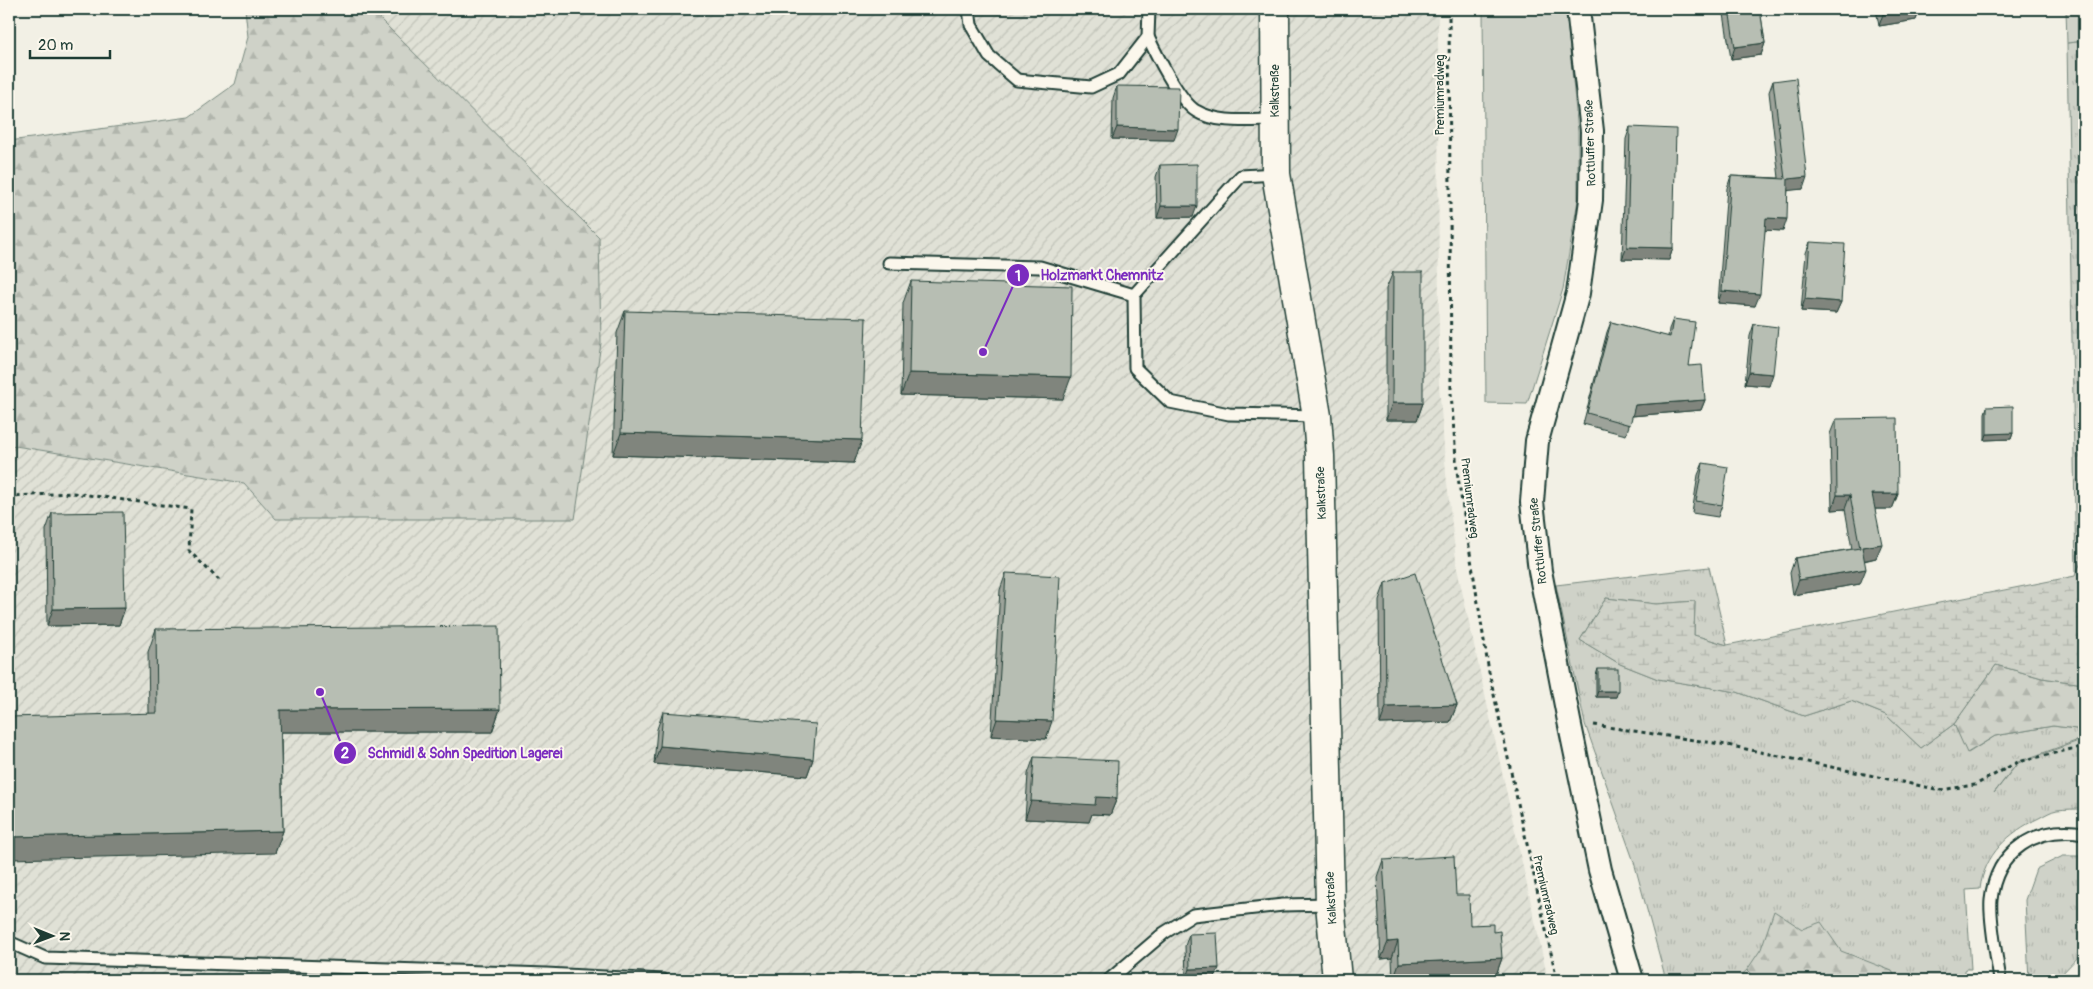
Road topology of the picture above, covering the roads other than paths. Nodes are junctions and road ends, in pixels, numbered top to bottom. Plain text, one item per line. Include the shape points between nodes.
1 (969, 9) edge
2 (1149, 9) edge
3 (1275, 9) edge
4 (1578, 9) edge
5 (1148, 37) junction
6 (1275, 120) junction
7 (1276, 174) junction
8 (889, 263) dead end
9 (1134, 295) junction
10 (1317, 416) junction
11 (2084, 833) edge
12 (1330, 904) junction
13 (9, 942) edge
14 (663, 980) edge
15 (1109, 980) edge
16 (1337, 980) edge
17 (1632, 980) edge
18 (2000, 980) edge

1 - 5 lane via 971,25 989,56 1017,80 1091,87 1119,74
2 - 5 lane
3 - 6 main road, Kalkstraße
4 - 17 street, Rottluffer Straße via 1592,131 1592,200 1578,293 1537,441 1532,502 1540,571 1600,870
5 - 6 lane via 1164,70 1194,110 1210,117
6 - 7 main road, Kalkstraße
7 - 9 lane via 1241,176
7 - 10 main road, Kalkstraße
8 - 9 lane via 1040,267
9 - 10 lane via 1134,368 1170,402 1229,414
10 - 12 main road, Kalkstraße
11 - 18 lane via 2060,831 2042,835 2016,847 2003,864 1991,901
12 - 15 lane via 1283,905 1193,916 1164,933
12 - 16 main road, Kalkstraße
13 - 14 lane via 45,958

